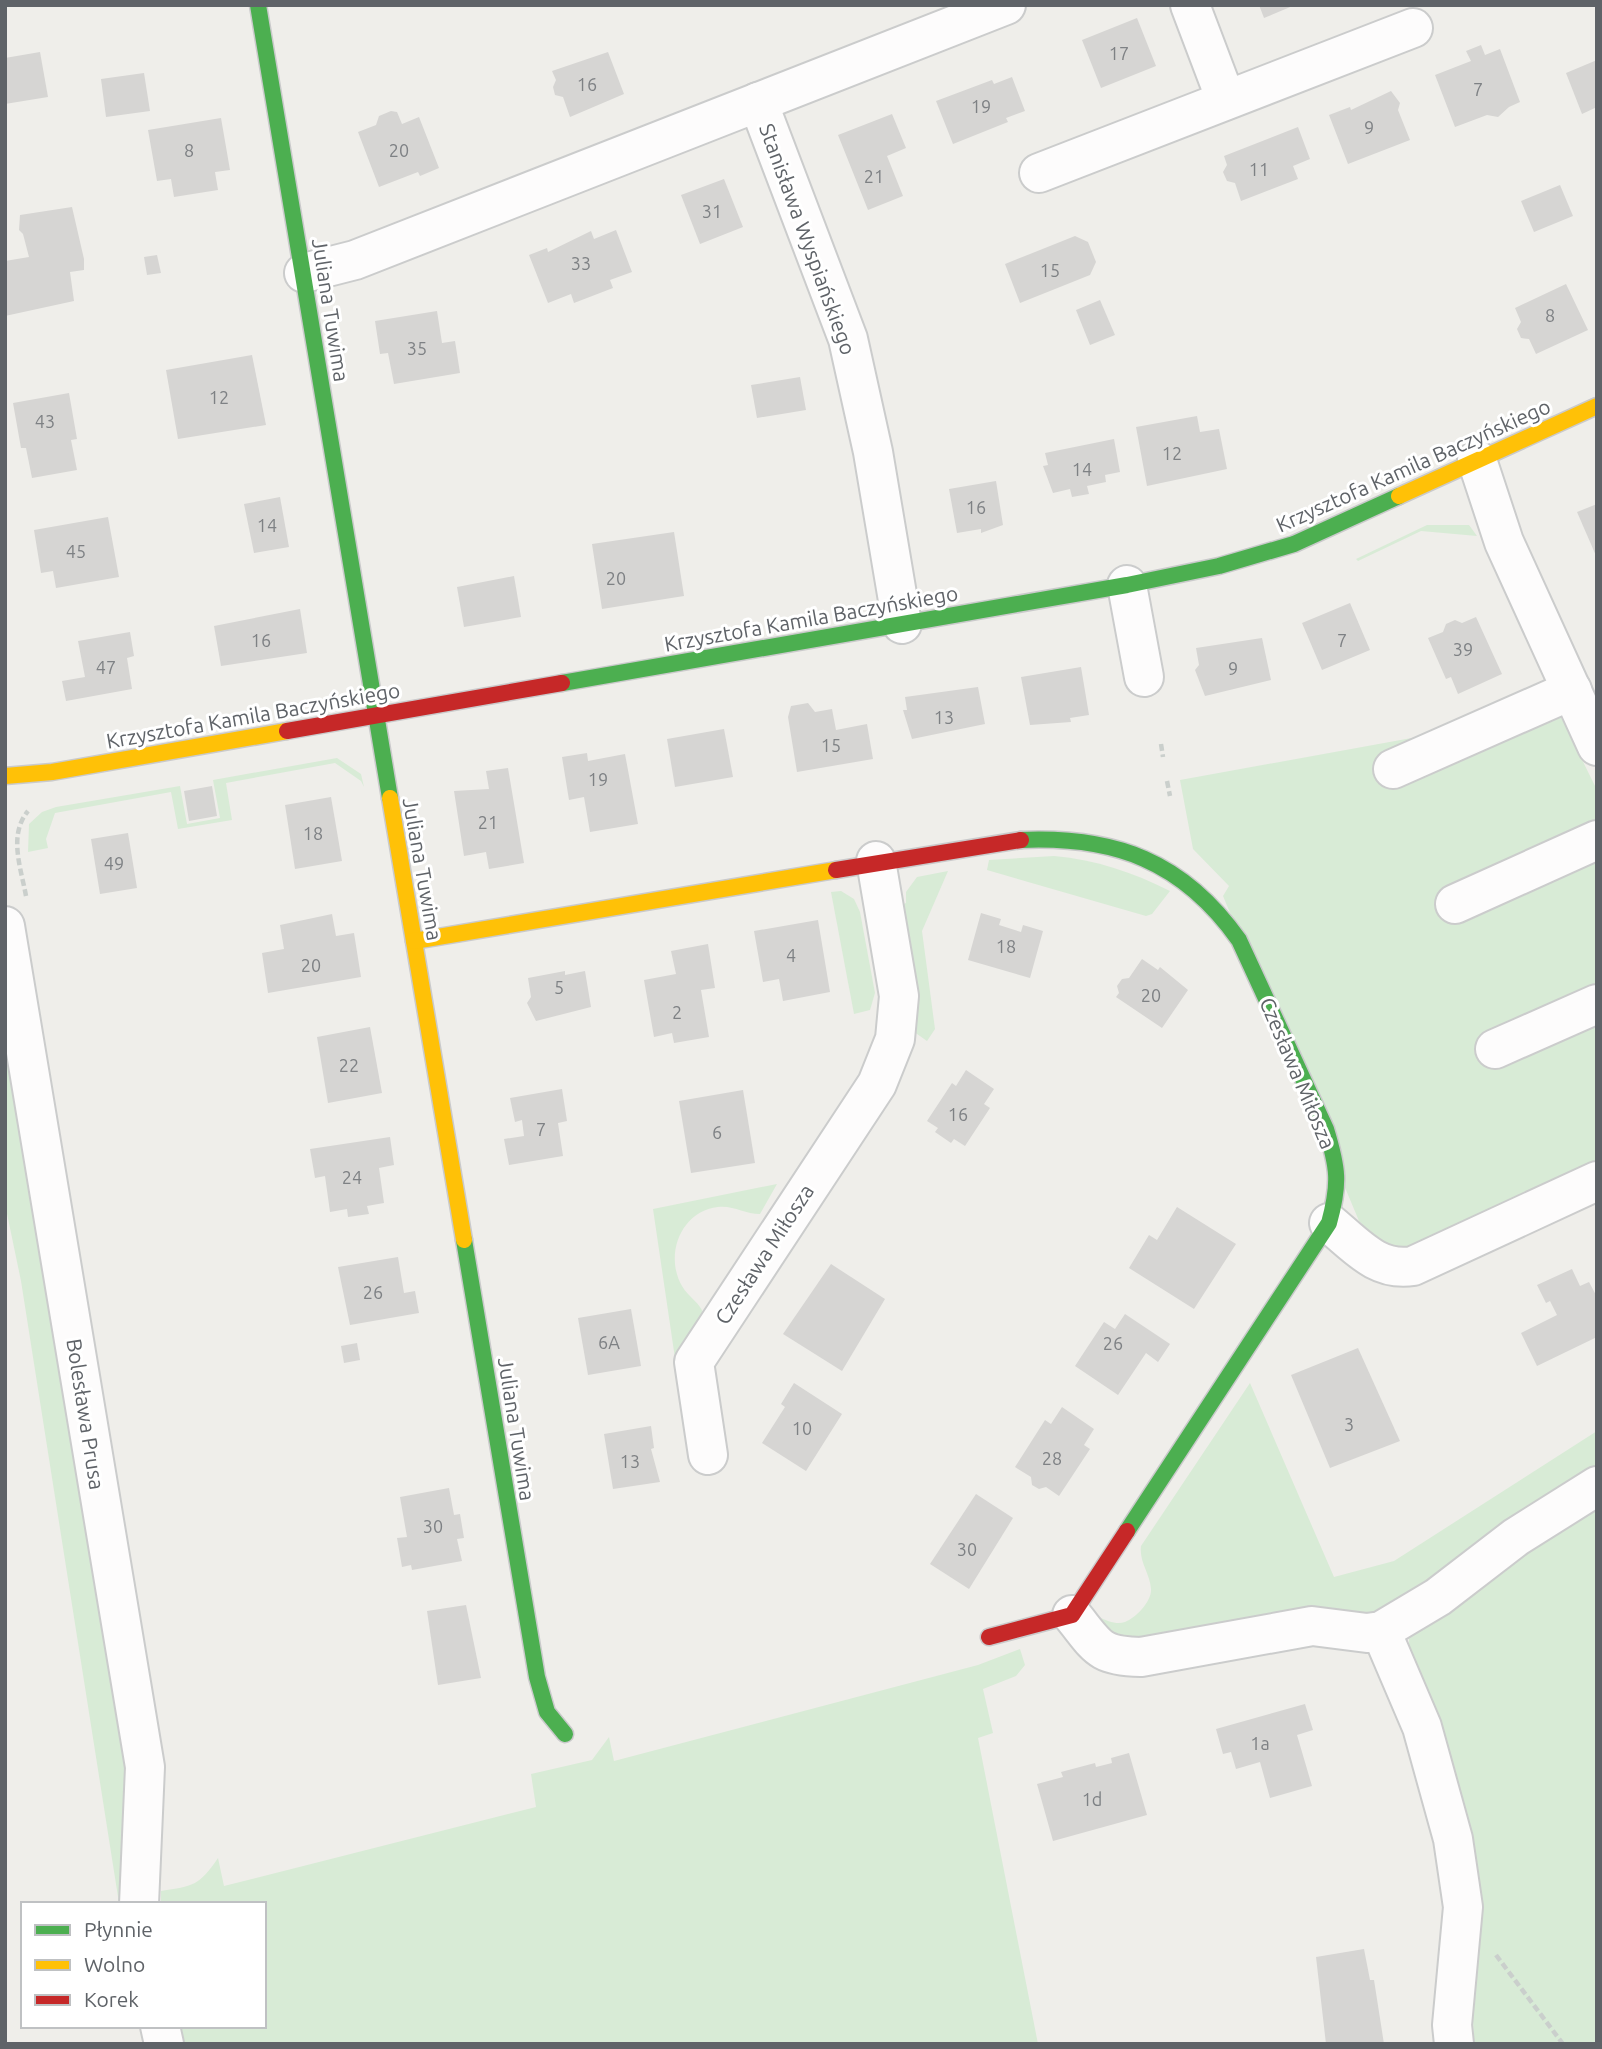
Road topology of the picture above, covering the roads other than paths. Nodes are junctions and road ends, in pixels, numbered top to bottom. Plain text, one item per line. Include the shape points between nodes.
1 (258, 5) edge
2 (1006, 5) edge
3 (1190, 5) edge
4 (1413, 28) dead end
5 (1226, 100) junction
6 (758, 102) junction
7 (1039, 173) dead end
8 (303, 272) junction
9 (1597, 406) edge
10 (1477, 460) junction
11 (1127, 585) junction
12 (902, 624) junction
13 (1144, 677) dead end
14 (1572, 690) junction
15 (375, 715) junction
16 (1597, 746) edge
17 (1393, 769) dead end
18 (5, 776) edge
19 (1597, 840) edge
20 (876, 861) junction
21 (1455, 904) dead end
22 (5, 926) edge
23 (414, 941) junction
24 (1597, 1004) edge
25 (1495, 1049) dead end
26 (1597, 1181) edge
27 (1329, 1223) junction
28 (708, 1455) dead end
29 (1597, 1486) edge
30 (1072, 1615) junction
31 (1381, 1631) junction
32 (989, 1637) dead end
33 (565, 1734) dead end
34 (139, 1902) edge
35 (1454, 2044) edge

1 - 8 street, Juliana Tuwima
2 - 6 street, Stanisława Wyspiańskiego
3 - 5 street
4 - 5 street
5 - 7 street
6 - 8 street, Stanisława Wyspiańskiego via 355,260
6 - 12 street, Stanisława Wyspiańskiego via 848,339 873,452
8 - 15 street, Juliana Tuwima
9 - 10 street, Krzysztofa Kamila Baczyńskiego
10 - 11 street, Krzysztofa Kamila Baczyńskiego via 1294,544
10 - 14 street via 1504,542
11 - 12 street, Krzysztofa Kamila Baczyńskiego
11 - 13 street
12 - 15 street, Krzysztofa Kamila Baczyńskiego
14 - 16 street
14 - 17 street
15 - 18 street, Krzysztofa Kamila Baczyńskiego via 52,772
15 - 23 street, Juliana Tuwima
19 - 21 street
20 - 23 street, Czesława Miłosza
20 - 27 street, Czesława Miłosza via 1011,840 1065,838 1102,843 1156,863 1204,898 1239,940 1326,1129 1338,1191
20 - 28 street, Czesława Miłosza via 899,996 895,1039 877,1084 694,1362
22 - 34 street, Bolesława Prusa via 145,1767
23 - 33 street, Juliana Tuwima via 537,1677 547,1712
24 - 25 street
26 - 27 street via 1429,1261 1404,1268 1379,1263
27 - 30 street, Czesława Miłosza
29 - 31 street via 1516,1537 1438,1597
30 - 31 street via 1101,1651 1114,1656 1141,1657 1312,1626
30 - 32 street
31 - 35 street via 1423,1727 1453,1839 1463,1907 1451,2025

